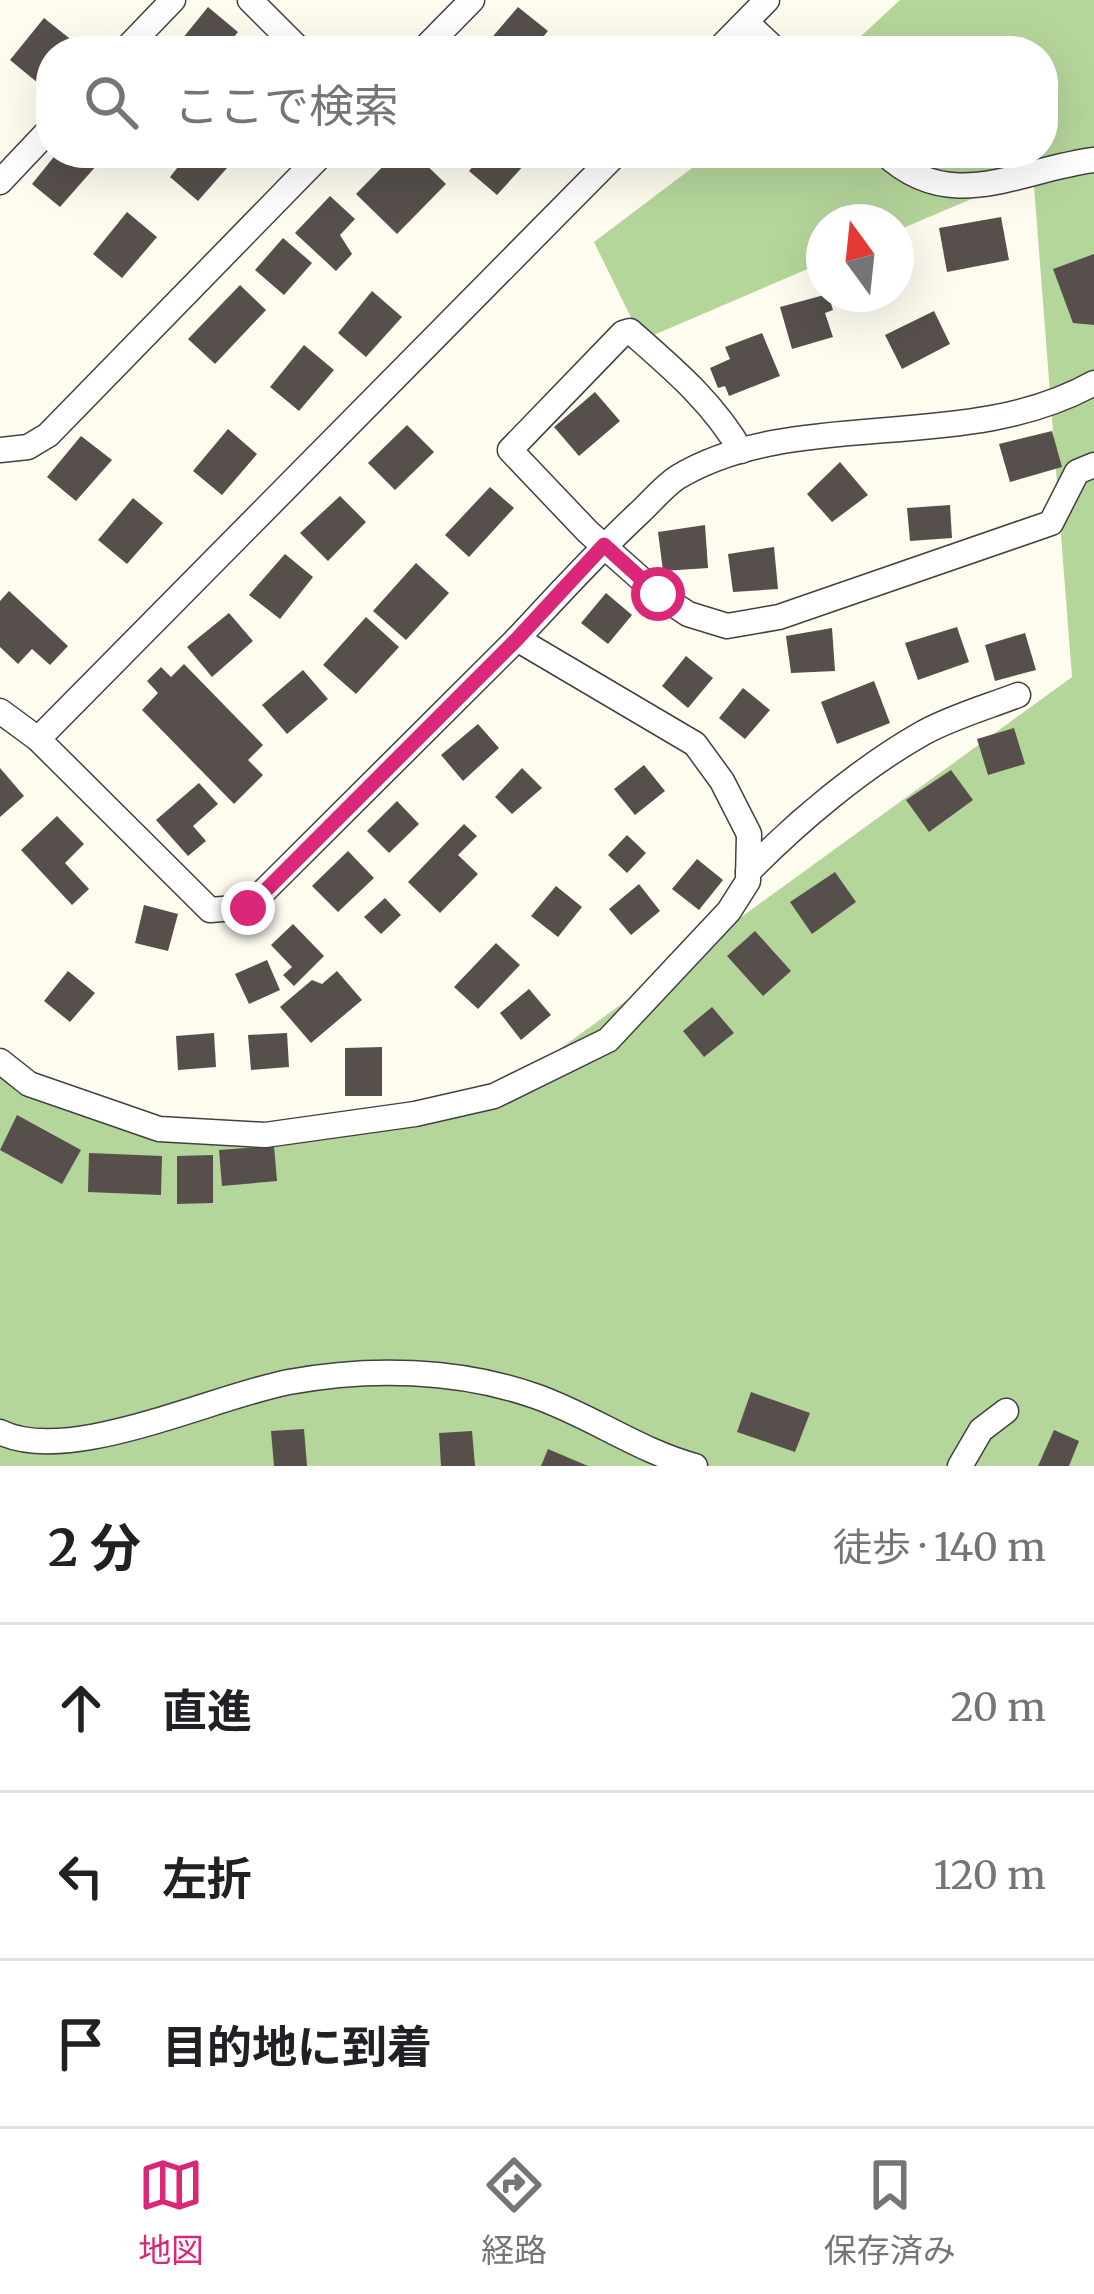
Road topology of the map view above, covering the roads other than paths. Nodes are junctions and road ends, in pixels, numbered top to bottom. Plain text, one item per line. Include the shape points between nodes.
1 (173, 0) edge
2 (250, 0) edge
3 (472, 0) edge
4 (767, 0) edge
5 (746, 22) junction
6 (138, 36) edge
7 (286, 36) edge
8 (437, 36) edge
9 (732, 36) edge
10 (761, 36) edge
11 (36, 144) edge
12 (1094, 160) edge
13 (308, 168) edge
14 (602, 168) edge
15 (901, 168) edge
16 (0, 182) edge
17 (1094, 383) edge
18 (0, 450) edge
19 (741, 451) junction
20 (1094, 465) edge
21 (604, 545) junction
22 (517, 639) junction
23 (1018, 694) dead end
24 (0, 711) edge
25 (38, 740) junction
26 (748, 872) junction
27 (0, 1061) edge
28 (1006, 1411) dead end
29 (0, 1432) edge
30 (695, 1466) edge
31 (960, 1466) edge

1 - 6 street
2 - 7 street
3 - 8 street
4 - 5 street
5 - 9 street
5 - 10 street
11 - 16 street
12 - 15 street via 972,188
13 - 18 street via 48,435
14 - 25 street
17 - 19 street via 1059,402 988,421
19 - 21 street via 677,478
19 - 21 street via 698,392 623,333 510,450
20 - 21 street via 1077,472 1051,524 755,624 727,626 688,614
21 - 22 street
22 - 25 street via 248,908 210,910
22 - 26 street via 695,744 749,834
23 - 26 street via 926,732 874,765 794,824
24 - 25 street
26 - 27 street via 729,911 608,1040 494,1096 265,1135 159,1129 29,1084
28 - 31 street via 982,1430
29 - 30 street via 47,1451 144,1430 288,1382 448,1375 535,1396

